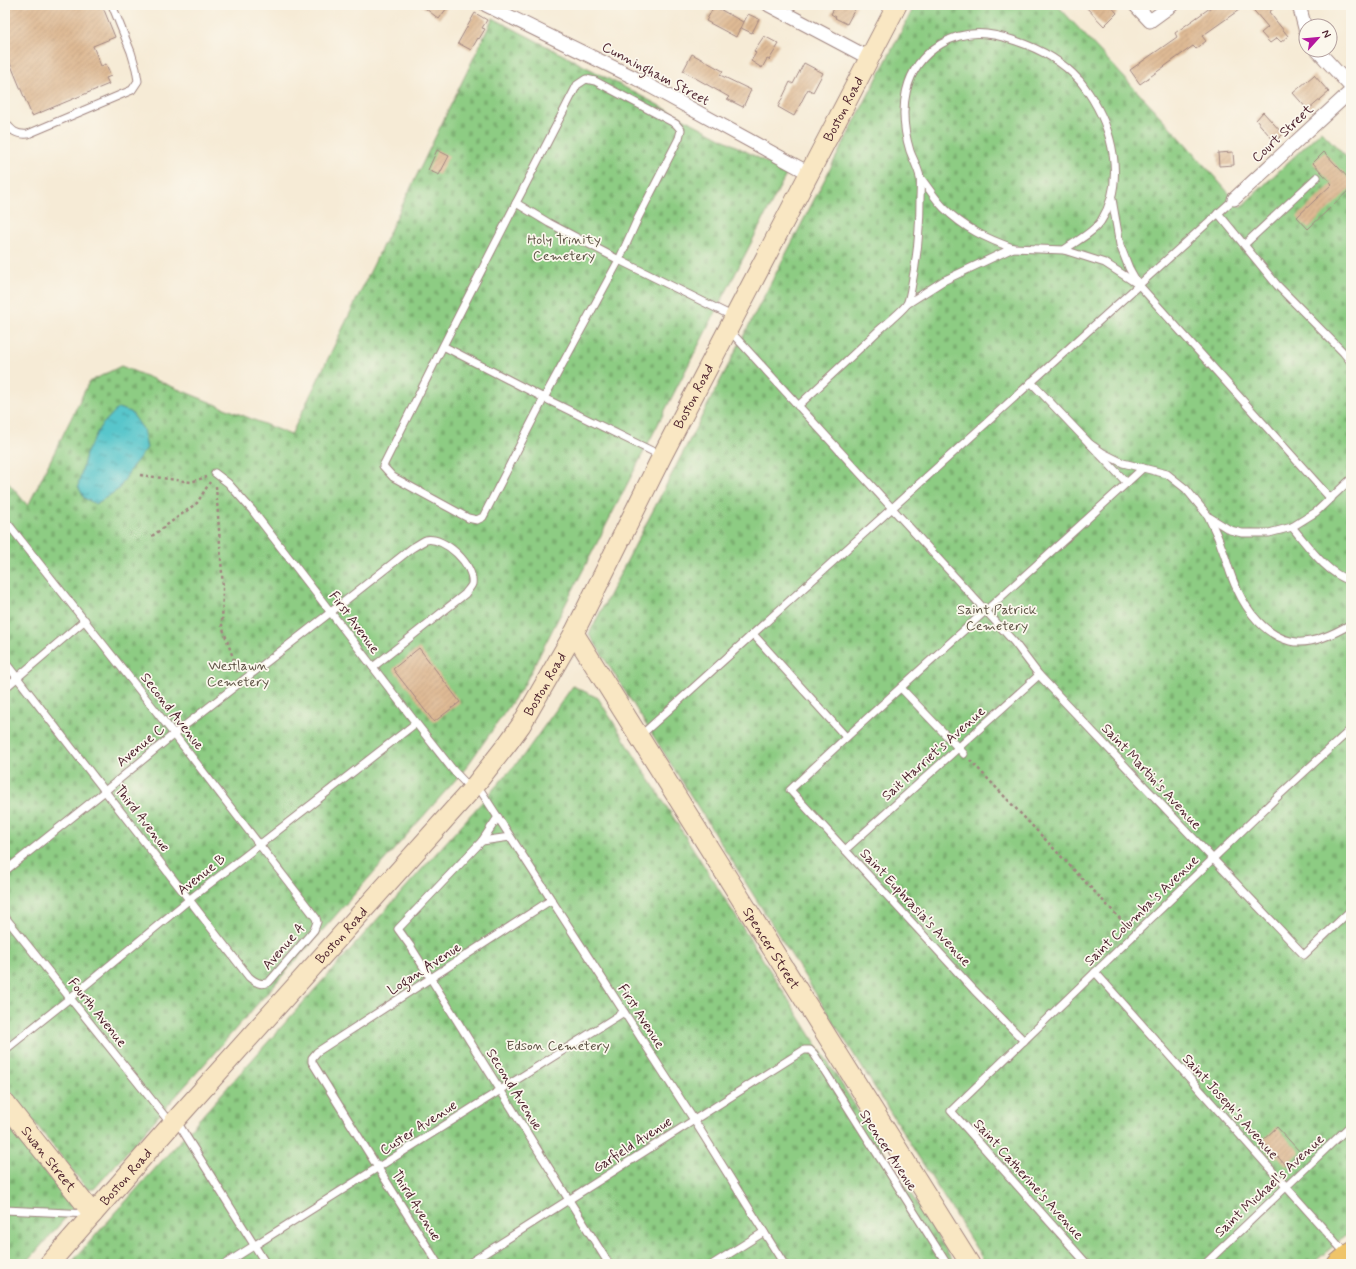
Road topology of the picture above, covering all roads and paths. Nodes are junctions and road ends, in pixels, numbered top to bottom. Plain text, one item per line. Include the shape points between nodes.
1 (112, 5) edge
2 (486, 5) edge
3 (769, 5) edge
4 (897, 5) edge
5 (1135, 5) edge
6 (1172, 5) edge
7 (1299, 5) edge
8 (1302, 18) edge
9 (869, 58) junction
10 (1324, 58) edge
11 (1351, 87) edge
12 (1351, 91) edge
13 (5, 122) edge
14 (809, 173) junction
15 (920, 176) junction
16 (1317, 177) dead end
17 (1112, 198) junction
18 (1234, 199) joint
19 (516, 203) junction
20 (1218, 213) junction
21 (1245, 244) junction
22 (1013, 248) junction
23 (1064, 250) junction
24 (620, 260) junction
25 (1139, 285) junction
26 (907, 304) junction
27 (731, 323) junction
28 (443, 346) junction
29 (1351, 362) edge
30 (1031, 382) junction
31 (544, 398) junction
32 (798, 406) junction
33 (1090, 444) junction
34 (662, 456) junction
35 (1143, 468) junction
36 (215, 473) junction
37 (140, 475) dead end
38 (1351, 479) edge
39 (1127, 483) junction
40 (1331, 499) junction
41 (892, 508) junction
42 (1209, 518) junction
43 (5, 520) edge
44 (1292, 527) junction
45 (152, 536) dead end
46 (1351, 582) edge
47 (986, 611) junction
48 (331, 612) junction
49 (85, 620) junction
50 (1351, 624) edge
51 (574, 633) junction
52 (753, 634) junction
53 (5, 662) edge
54 (373, 667) junction
55 (1039, 675) junction
56 (18, 678) junction
57 (242, 682) junction
58 (5, 688) edge
59 (901, 688) junction
60 (416, 722) junction
61 (1350, 731) edge
62 (174, 734) junction
63 (846, 737) junction
64 (638, 738) junction
65 (958, 748) junction
66 (964, 754) joint
67 (474, 786) junction
68 (105, 791) junction
69 (498, 817) junction
70 (510, 837) junction
71 (482, 841) junction
72 (260, 844) junction
73 (845, 850) junction
74 (1213, 859) junction
75 (5, 871) edge
76 (190, 899) junction
77 (551, 900) junction
78 (1351, 910) edge
79 (5, 916) edge
80 (317, 922) joint
81 (1135, 934) junction
82 (1095, 972) junction
83 (431, 979) junction
84 (264, 984) joint
85 (70, 998) junction
86 (624, 1012) junction
87 (1024, 1041) junction
88 (5, 1050) edge
89 (810, 1050) joint
90 (312, 1058) joint
91 (500, 1090) junction
92 (5, 1103) edge
93 (951, 1111) joint
94 (694, 1120) junction
95 (174, 1122) junction
96 (1351, 1125) edge
97 (378, 1168) junction
98 (1286, 1187) junction
99 (568, 1200) junction
100 (5, 1210) edge
101 (93, 1214) junction
102 (764, 1232) junction
103 (254, 1246) junction
104 (1346, 1258) edge
105 (49, 1264) edge
106 (226, 1264) edge
107 (266, 1264) edge
108 (438, 1264) edge
109 (468, 1264) edge
110 (608, 1264) edge
111 (713, 1264) edge
112 (784, 1264) edge
113 (947, 1264) edge
114 (970, 1264) edge
115 (1088, 1264) edge
116 (1205, 1264) edge

1 - 13 lane via 136,69 138,81 132,90 28,134 12,132
2 - 14 street, Cunningham Street via 637,79
3 - 9 street
4 - 9 main road, Boston Road
5 - 6 street via 1150,21
7 - 8 street
9 - 14 main road, Boston Road
10 - 11 street
12 - 18 street, Court Street
14 - 27 main road, Boston Road
15 - 17 lane via 910,150 905,126 904,104 908,84 918,63 942,43 963,35 982,32 1035,48 1056,60 1079,80 1106,125 1112,147 1115,178
15 - 22 lane via 943,207 958,221 975,233
15 - 26 lane via 920,228 916,265
16 - 21 lane
17 - 23 lane via 1100,222
17 - 25 lane via 1120,245
18 - 20 lane
19 - 24 lane
19 - 24 lane via 577,85 586,79 595,81 676,124 681,130 680,138 638,218
19 - 28 lane
20 - 21 lane
20 - 25 lane
21 - 29 lane via 1277,285
22 - 23 lane
22 - 26 lane via 943,281
23 - 25 lane via 1104,262
24 - 27 lane
24 - 31 lane
25 - 30 lane
25 - 40 lane
26 - 32 lane
27 - 32 lane, Saint Martin's Avenue
27 - 34 main road, Boston Road
28 - 31 lane
28 - 31 lane via 383,466 393,477 468,518 477,520 483,517
30 - 33 lane
30 - 41 lane
31 - 34 lane
32 - 41 lane, Saint Martin's Avenue
33 - 35 lane via 1112,458
33 - 39 lane
34 - 51 main road, Boston Road
35 - 39 lane
35 - 42 lane via 1167,474 1176,480 1198,502
36 - 37 path via 191,482
36 - 45 path via 197,503
36 - 48 lane, First Avenue via 248,505
36 - 57 path via 224,588 222,626
38 - 40 lane
39 - 47 lane
40 - 44 lane
41 - 47 lane, Saint Martin's Avenue
41 - 52 lane
42 - 44 lane via 1230,530 1242,533 1269,533
42 - 50 lane via 1222,546 1236,589 1253,617 1276,636 1290,642 1305,642 1332,634
43 - 49 lane, Second Avenue
44 - 46 lane via 1327,566
47 - 55 lane, Saint Martin's Avenue
47 - 59 lane
48 - 54 lane, First Avenue
48 - 54 lane, Avenue C via 412,548 426,540 437,541 450,547 464,563 471,575 472,584 466,594
48 - 57 lane, Avenue C
49 - 56 lane
49 - 62 lane, Second Avenue
51 - 64 main road, Spencer Street
51 - 67 main road, Boston Road via 521,725
52 - 63 lane
52 - 64 lane
53 - 56 lane, Third Avenue
54 - 60 lane, First Avenue
55 - 65 lane, Sait Harriet's Avenue
55 - 74 lane, Saint Martin's Avenue
56 - 58 lane
56 - 68 lane, Third Avenue
57 - 62 lane, Avenue C
59 - 63 lane
59 - 65 lane
60 - 67 lane, First Avenue via 446,762
60 - 72 lane, Avenue B
61 - 74 lane, Saint Columba's Avenue
62 - 68 lane, Avenue C
62 - 72 lane, Second Avenue
63 - 73 lane, Saint Euphrasia's Avenue via 790,790
64 - 114 main road, Spencer Street
65 - 66 lane
65 - 73 lane, Sait Harriet's Avenue
66 - 81 path
67 - 69 lane, First Avenue
67 - 95 main road, Boston Road
68 - 75 lane, Avenue C
68 - 76 lane, Third Avenue
69 - 70 lane, First Avenue
69 - 71 lane
70 - 71 lane
70 - 77 lane, First Avenue
71 - 83 lane, Second Avenue via 398,929
72 - 76 lane, Avenue B
72 - 80 lane, Second Avenue
73 - 87 lane, Saint Euphrasia's Avenue
74 - 78 lane, Saint Martin's Avenue via 1304,955
74 - 81 lane, Saint Columba's Avenue
76 - 84 lane, Third Avenue via 249,977 258,984
76 - 85 lane, Avenue B
77 - 83 lane, Logan Avenue
77 - 86 lane, First Avenue
79 - 85 lane, Fourth Avenue
80 - 84 lane, Avenue A via 314,930 269,982
81 - 82 lane, Saint Columba's Avenue
82 - 87 lane, Saint Columba's Avenue
82 - 98 lane, Saint Joseph's Avenue
83 - 90 lane, Logan Avenue via 316,1052
83 - 91 lane, Second Avenue
85 - 88 lane, Avenue B
85 - 95 lane, Fourth Avenue
86 - 91 lane, Custer Avenue
86 - 94 lane, First Avenue
87 - 93 lane, Saint Columba's Avenue
89 - 94 lane, Garfield Avenue via 804,1050
89 - 113 lane, Spencer Avenue
90 - 97 lane, Third Avenue via 312,1062
91 - 97 lane, Custer Avenue
91 - 99 lane, Second Avenue
92 - 101 main road, Swan Street
93 - 115 lane, Saint Catherine's Avenue
94 - 99 lane, Garfield Avenue
94 - 102 lane, First Avenue
95 - 101 main road, Boston Road
95 - 103 lane, Fourth Avenue
96 - 98 lane, Saint Michael's Avenue
97 - 103 lane, Custer Avenue
97 - 108 lane, Third Avenue
98 - 104 lane, Saint Joseph's Avenue
98 - 116 lane, Saint Michael's Avenue
99 - 109 lane, Garfield Avenue
99 - 110 lane, Second Avenue
100 - 101 lane
101 - 105 main road, Boston Road
102 - 111 lane
102 - 112 lane, First Avenue
103 - 106 lane, Custer Avenue
103 - 107 lane, Fourth Avenue

